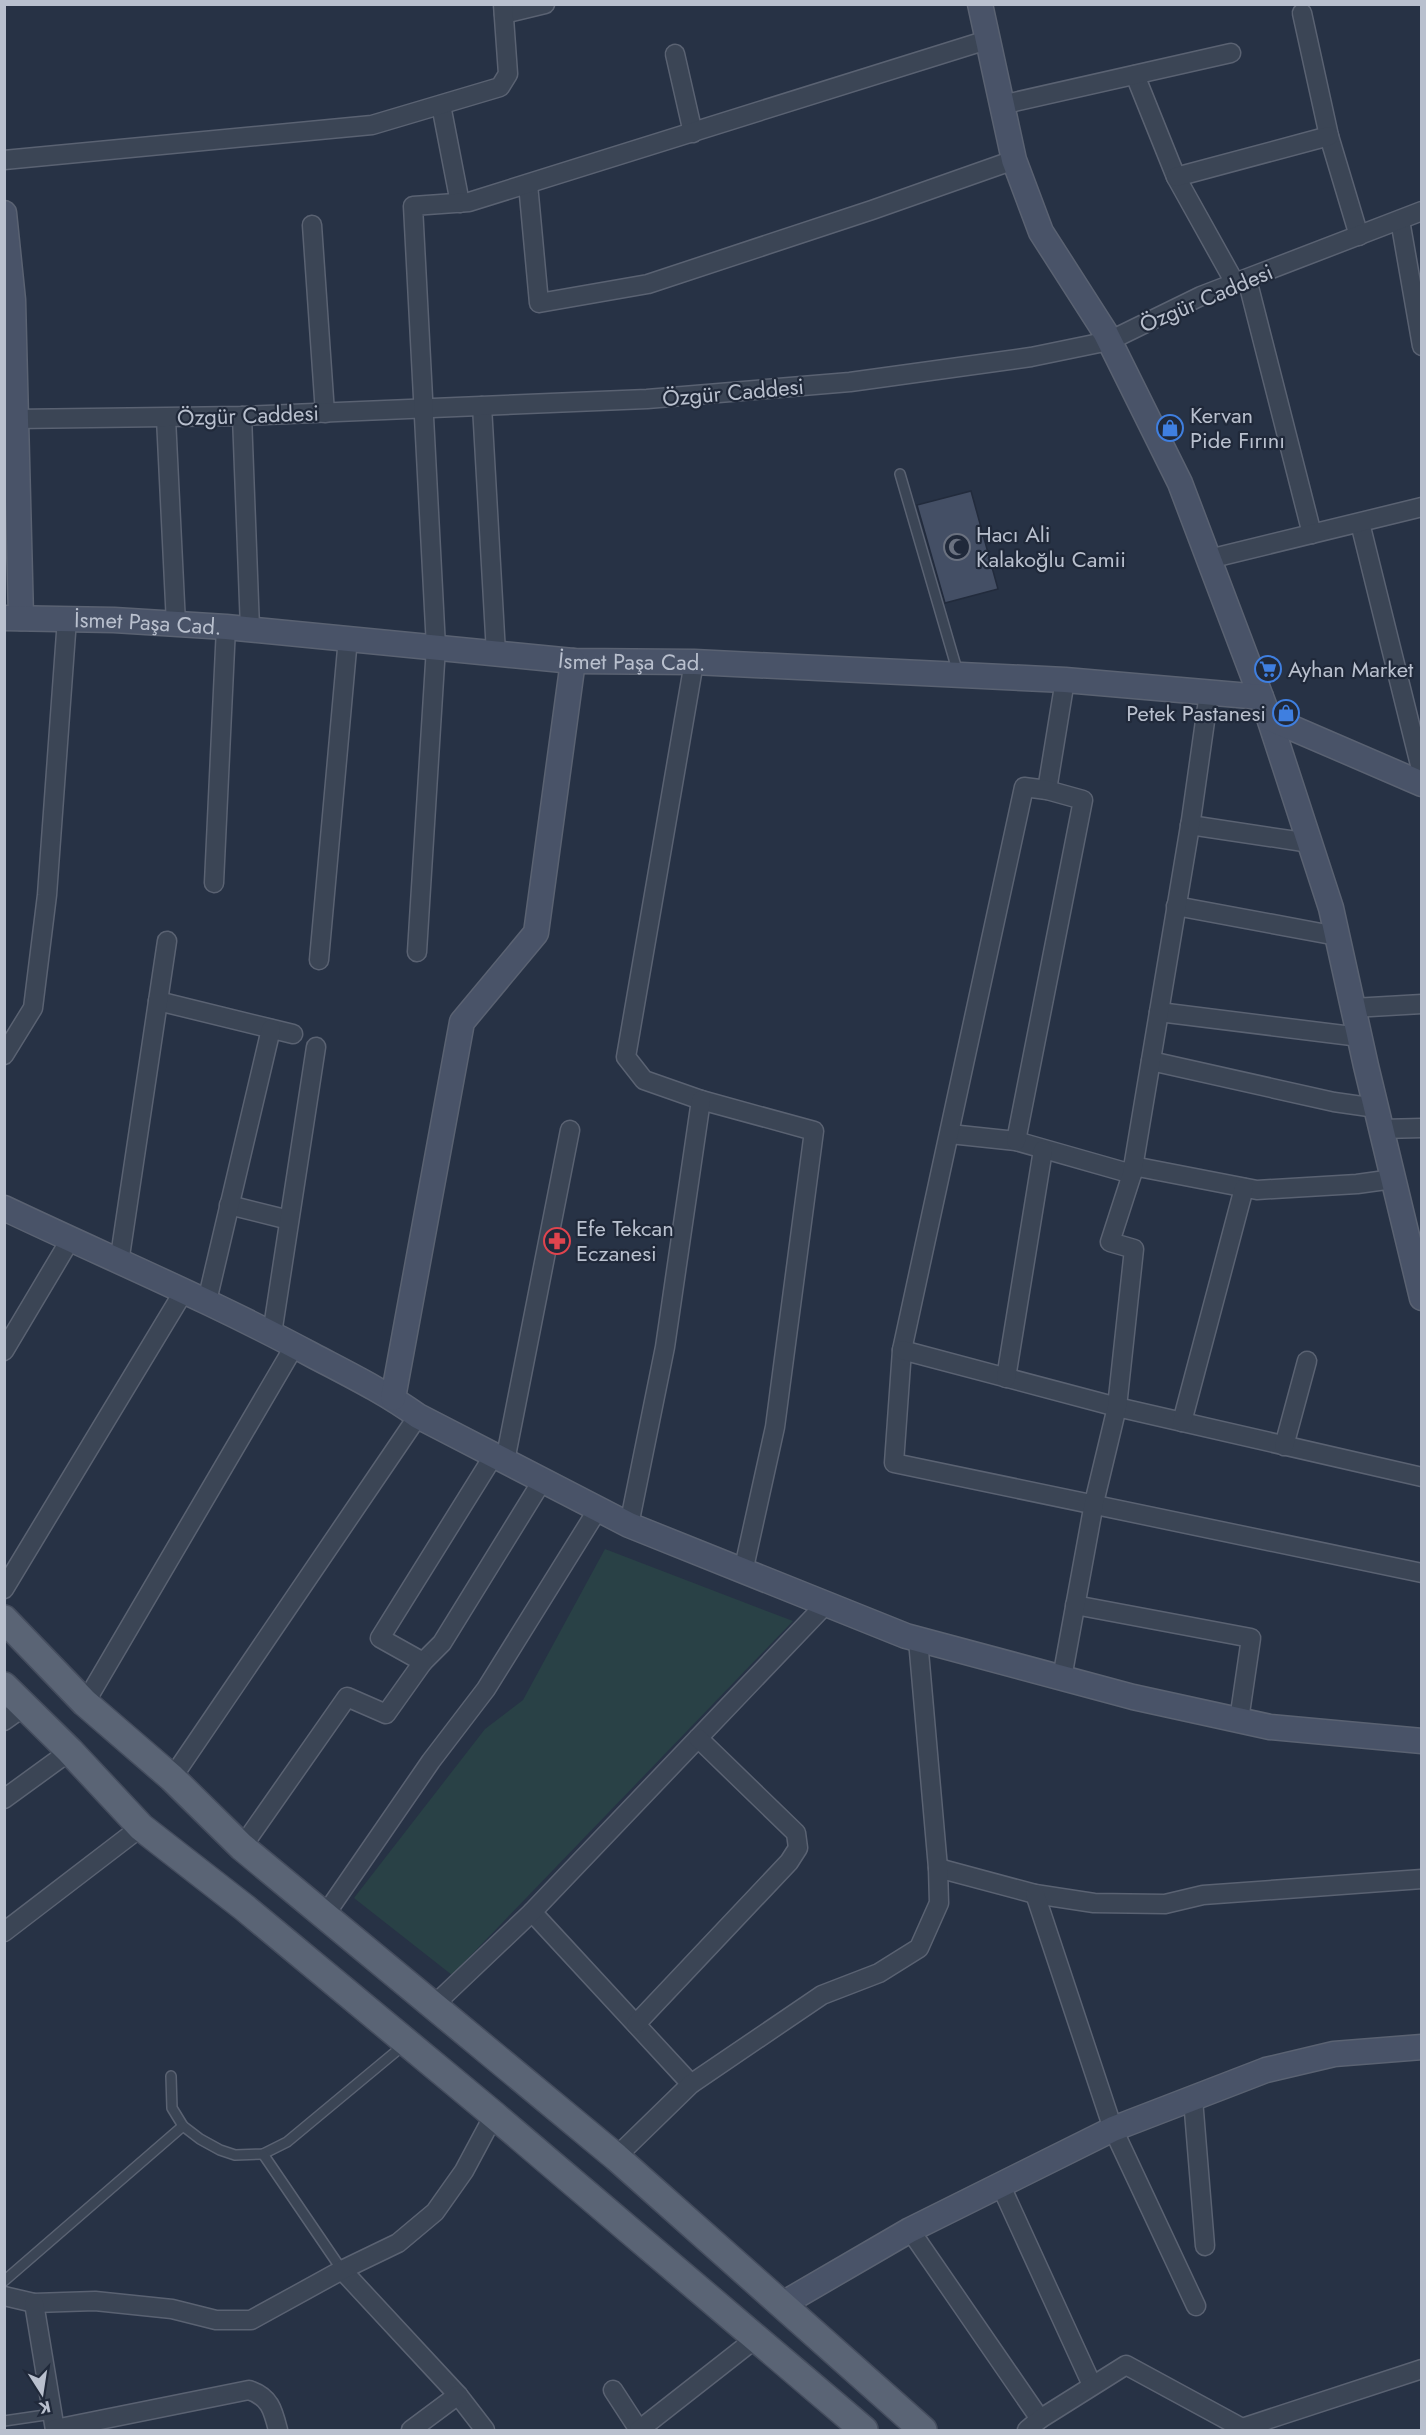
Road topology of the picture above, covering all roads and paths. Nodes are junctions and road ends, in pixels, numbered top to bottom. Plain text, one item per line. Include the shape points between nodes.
1 (545, 4) edge
2 (980, 4) edge
3 (504, 9) edge
4 (1302, 13) dead end
5 (987, 40) junction
6 (1231, 53) dead end
7 (675, 54) dead end
8 (1135, 75) junction
9 (441, 105) junction
10 (1001, 105) junction
11 (693, 133) junction
12 (1329, 136) junction
13 (4, 160) edge
14 (1014, 160) junction
15 (1176, 177) junction
16 (528, 184) junction
17 (460, 203) junction
18 (1422, 212) edge
19 (1400, 220) junction
20 (5, 224) edge
21 (312, 225) dead end
22 (1359, 236) junction
23 (1241, 281) junction
24 (9, 300) edge
25 (1109, 341) junction
26 (1422, 346) edge
27 (482, 406) junction
28 (423, 408) junction
29 (325, 413) junction
30 (242, 416) junction
31 (166, 418) junction
32 (15, 419) junction
33 (900, 474) dead end
34 (1422, 507) edge
35 (1360, 523) junction
36 (1312, 534) junction
37 (1209, 559) junction
38 (13, 618) edge
39 (67, 619) junction
40 (176, 624) junction
41 (226, 627) junction
42 (250, 629) junction
43 (348, 638) junction
44 (436, 646) junction
45 (496, 653) junction
46 (573, 661) junction
47 (694, 662) junction
48 (958, 675) junction
49 (1065, 680) junction
50 (1209, 693) junction
51 (1265, 707) junction
52 (1422, 773) edge
53 (1422, 784) edge
54 (1047, 790) junction
55 (1190, 825) junction
56 (1310, 843) junction
57 (214, 883) dead end
58 (1176, 906) junction
59 (1337, 936) junction
60 (167, 941) dead end
61 (417, 952) dead end
62 (319, 960) dead end
63 (158, 1001) junction
64 (1422, 1004) edge
65 (1353, 1008) junction
66 (1159, 1012) junction
67 (271, 1029) junction
68 (293, 1034) dead end
69 (1360, 1037) junction
70 (316, 1047) dead end
71 (4, 1055) edge
72 (1151, 1061) junction
73 (701, 1100) junction
74 (1378, 1118) junction
75 (1422, 1128) edge
76 (570, 1130) dead end
77 (950, 1134) junction
78 (1016, 1141) junction
79 (1043, 1150) junction
80 (1133, 1170) junction
81 (1393, 1179) junction
82 (1244, 1188) junction
83 (230, 1205) junction
84 (4, 1208) edge
85 (289, 1220) junction
86 (70, 1240) junction
87 (1415, 1244) edge
88 (119, 1263) junction
89 (184, 1291) junction
90 (1422, 1298) edge
91 (207, 1301) junction
92 (272, 1334) junction
93 (295, 1345) junction
94 (902, 1350) junction
95 (4, 1351) edge
96 (1307, 1361) dead end
97 (1006, 1378) junction
98 (393, 1398) junction
99 (1117, 1407) junction
100 (418, 1416) junction
101 (1182, 1422) junction
102 (1284, 1446) junction
103 (499, 1458) junction
104 (1422, 1477) edge
105 (542, 1481) junction
106 (1094, 1503) junction
107 (598, 1509) junction
108 (629, 1525) junction
109 (743, 1572) junction
110 (1422, 1573) edge
111 (4, 1589) edge
112 (825, 1605) junction
113 (1075, 1605) junction
114 (4, 1619) edge
115 (918, 1640) junction
116 (423, 1662) junction
117 (1062, 1678) junction
118 (4, 1686) edge
119 (85, 1703) junction
120 (15, 1714) edge
121 (1239, 1720) junction
122 (698, 1738) junction
123 (1422, 1741) edge
124 (70, 1751) junction
125 (172, 1778) junction
126 (4, 1799) edge
127 (141, 1827) junction
128 (243, 1847) junction
129 (938, 1868) junction
130 (1422, 1879) edge
131 (1035, 1894) junction
132 (532, 1912) junction
133 (325, 1915) junction
134 (4, 1932) edge
135 (433, 2006) junction
136 (636, 2024) junction
137 (406, 2042) junction
138 (1422, 2047) edge
139 (171, 2076) dead end
140 (691, 2084) junction
141 (1193, 2098) junction
142 (494, 2115) junction
143 (183, 2126) junction
144 (1113, 2129) junction
145 (263, 2154) junction
146 (616, 2157) junction
147 (1000, 2184) junction
148 (910, 2230) junction
149 (1205, 2246) dead end
150 (342, 2270) junction
151 (4, 2281) edge
152 (4, 2296) edge
153 (34, 2303) junction
154 (781, 2305) junction
155 (1196, 2306) dead end
156 (755, 2338) junction
157 (1422, 2369) edge
158 (1092, 2385) junction
159 (614, 2391) dead end
160 (458, 2396) junction
161 (4, 2421) edge
162 (54, 2424) edge
163 (1034, 2425) edge
164 (852, 2427) edge
165 (278, 2430) edge
166 (411, 2430) edge
167 (485, 2430) edge
168 (639, 2430) edge
169 (923, 2430) edge

1 - 3 street
2 - 5 main road
3 - 9 street via 508,74 500,87
4 - 12 street
5 - 10 main road
5 - 11 street
6 - 8 street
7 - 11 street
8 - 10 street
8 - 15 street
9 - 13 street via 372,124
9 - 17 street
10 - 14 main road
11 - 16 street
12 - 15 street
12 - 22 street
14 - 16 street via 648,284 539,303
14 - 25 main road via 1041,232
15 - 23 street
16 - 17 street
17 - 28 street via 413,206
18 - 19 street, Özgür Caddesi
19 - 22 street, Özgür Caddesi
19 - 26 street
20 - 24 main road
21 - 29 street
22 - 23 street, Özgür Caddesi
23 - 25 street, Özgür Caddesi
23 - 36 street
24 - 32 main road
25 - 27 street, Özgür Caddesi via 1031,357 850,382 648,399
25 - 37 main road via 1179,483
27 - 28 street, Özgür Caddesi
27 - 45 street
28 - 29 street, Özgür Caddesi
28 - 44 street
29 - 30 street, Özgür Caddesi
30 - 31 street, Özgür Caddesi
30 - 42 street
31 - 32 street, Özgür Caddesi
31 - 40 street
32 - 38 main road
33 - 48 lane
34 - 35 street
35 - 36 street
35 - 52 street
36 - 37 street
37 - 51 main road
38 - 39 main road, İsmet Paşa Cad.
39 - 40 main road, İsmet Paşa Cad.
39 - 71 street via 47,895 33,1008
40 - 41 main road, İsmet Paşa Cad.
41 - 42 main road, İsmet Paşa Cad.
41 - 57 street
42 - 43 main road, İsmet Paşa Cad.
43 - 44 main road, İsmet Paşa Cad.
43 - 62 street
44 - 45 main road, İsmet Paşa Cad.
44 - 61 street
45 - 46 main road, İsmet Paşa Cad.
46 - 47 main road, İsmet Paşa Cad.
46 - 98 main road via 536,933 462,1022
47 - 48 main road, İsmet Paşa Cad.
47 - 73 street via 626,1057 644,1080
48 - 49 main road, İsmet Paşa Cad.
49 - 50 main road, İsmet Paşa Cad.
49 - 54 street
50 - 51 main road, İsmet Paşa Cad.
50 - 55 street
51 - 53 main road, İsmet Paşa Cad.
51 - 56 main road
54 - 77 street via 1024,787
54 - 78 street via 1083,800
55 - 56 street
55 - 58 street
56 - 59 main road
58 - 59 street
58 - 66 street
59 - 65 main road
60 - 63 street
63 - 67 street
63 - 88 street
64 - 65 street
65 - 69 main road
66 - 69 street
66 - 72 street
67 - 68 street
67 - 83 street
69 - 74 main road
70 - 85 street
72 - 74 street via 1334,1102
72 - 80 street
73 - 108 street via 665,1347
73 - 109 street via 814,1131 775,1427
74 - 75 street
74 - 81 main road
76 - 103 street
77 - 78 street
77 - 94 street
78 - 79 street
79 - 80 street
79 - 97 street
80 - 82 street
80 - 99 street via 1110,1242 1134,1249
81 - 82 street via 1257,1191
81 - 87 main road
82 - 101 street
83 - 85 street
83 - 91 street
84 - 86 main road
85 - 92 street
86 - 88 main road
86 - 95 street
87 - 90 main road
88 - 89 main road
89 - 91 main road
89 - 111 street
91 - 92 main road
92 - 93 main road
93 - 98 main road
93 - 119 street
94 - 97 street
94 - 106 street via 894,1463
96 - 102 street
97 - 99 street
98 - 100 main road
99 - 101 street
99 - 106 street
100 - 103 main road
100 - 125 street
101 - 102 street
102 - 104 street
103 - 105 main road
103 - 116 street via 380,1638
105 - 107 main road
105 - 116 street via 442,1642
106 - 110 street
106 - 113 street
107 - 108 main road
107 - 133 street via 486,1689 431,1761
108 - 109 main road
109 - 112 main road
112 - 115 main road
112 - 122 street
113 - 117 street
113 - 121 street via 1251,1638
114 - 119 main road
115 - 117 main road
115 - 129 street
116 - 128 street via 386,1714 347,1697
117 - 121 main road
118 - 120 main road
119 - 125 main road
120 - 124 main road
121 - 123 main road via 1270,1727
122 - 132 street
122 - 136 street via 796,1833 798,1848
124 - 126 street
124 - 127 main road
125 - 128 main road
127 - 134 street
127 - 137 main road
128 - 133 main road
129 - 131 street
129 - 140 street via 939,1903 919,1948 879,1973 822,1995
130 - 131 street via 1203,1895 1165,1904 1094,1903
131 - 144 street
132 - 135 street
132 - 136 street
133 - 135 main road
135 - 146 main road
136 - 140 street
137 - 142 main road
137 - 145 lane via 287,2142
138 - 141 main road via 1334,2054 1266,2070
139 - 143 lane via 172,2108
140 - 146 street
141 - 144 main road
141 - 149 street
142 - 150 street via 464,2171 435,2212 398,2243
142 - 156 main road
143 - 145 lane via 220,2150 235,2155
143 - 151 lane
144 - 147 main road
144 - 155 street
145 - 150 lane
146 - 154 main road
147 - 148 main road
147 - 158 street
148 - 154 main road
148 - 163 street
150 - 153 street via 251,2320 216,2320 172,2309 94,2301
150 - 160 street
152 - 153 street
153 - 162 street
154 - 169 main road
156 - 164 main road
156 - 168 street
157 - 158 street via 1242,2427 1126,2365
158 - 163 street
159 - 168 street
160 - 166 street
160 - 167 street
161 - 162 lane
162 - 165 street via 249,2390 268,2401

